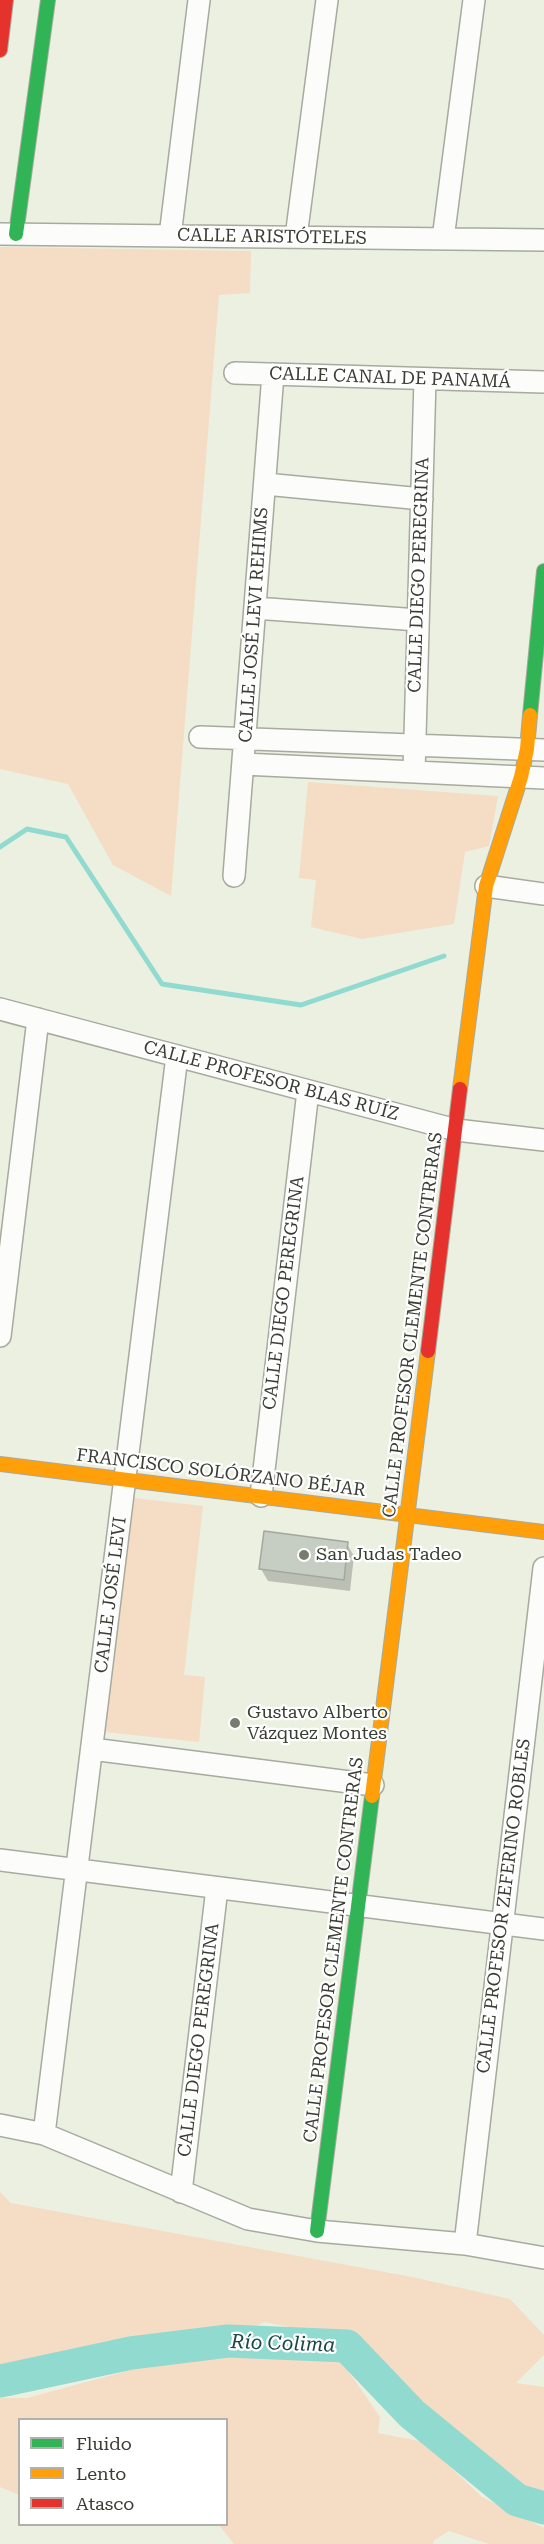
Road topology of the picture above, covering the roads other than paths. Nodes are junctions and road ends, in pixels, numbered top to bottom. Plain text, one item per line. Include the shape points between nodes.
1 (6, 0) edge
2 (48, 0) edge
3 (199, 0) edge
4 (327, 0) edge
5 (474, 0) edge
6 (0, 50) edge
7 (8, 234) edge
8 (170, 236) junction
9 (296, 237) junction
10 (444, 239) junction
11 (544, 240) edge
12 (236, 373) dead end
13 (273, 374) junction
14 (425, 379) junction
15 (544, 382) edge
16 (265, 484) junction
17 (422, 499) junction
18 (544, 571) edge
19 (255, 608) junction
20 (418, 620) junction
21 (200, 737) dead end
22 (245, 739) junction
23 (414, 745) junction
24 (535, 749) edge
25 (243, 764) junction
26 (414, 772) junction
27 (521, 777) junction
28 (544, 778) edge
29 (234, 876) dead end
30 (486, 886) junction
31 (544, 894) edge
32 (0, 1009) edge
33 (38, 1019) junction
34 (177, 1056) junction
35 (308, 1091) junction
36 (456, 1130) junction
37 (544, 1140) edge
38 (0, 1336) edge
39 (0, 1464) edge
40 (125, 1479) junction
41 (261, 1496) junction
42 (407, 1515) junction
43 (544, 1532) edge
44 (544, 1568) edge
45 (92, 1749) junction
46 (373, 1785) junction
47 (0, 1860) edge
48 (77, 1870) junction
49 (218, 1888) junction
50 (358, 1906) junction
51 (502, 1924) junction
52 (544, 1929) edge
53 (0, 2125) edge
54 (44, 2134) junction
55 (181, 2192) junction
56 (317, 2231) junction
57 (465, 2244) junction
58 (544, 2258) edge

1 - 6 street
2 - 7 street
3 - 8 street
4 - 9 street
5 - 10 street
7 - 8 street, CALLE ARISTÓTELES
8 - 9 street, CALLE ARISTÓTELES
9 - 10 street, CALLE ARISTÓTELES
10 - 11 street, CALLE ARISTÓTELES
12 - 13 street, CALLE CANAL DE PANAMÁ
13 - 14 street, CALLE CANAL DE PANAMÁ
13 - 16 street, CALLE JOSÉ LEVI REHIMS
14 - 15 street, CALLE CANAL DE PANAMÁ
14 - 17 street, CALLE DIEGO PEREGRINA
16 - 17 street
16 - 19 street, CALLE JOSÉ LEVI REHIMS
17 - 20 street, CALLE DIEGO PEREGRINA
18 - 24 street, CALLE PROFESOR CLEMENTE CONTRERAS
19 - 20 street
19 - 22 street, CALLE JOSÉ LEVI REHIMS
20 - 23 street, CALLE DIEGO PEREGRINA
21 - 22 street
22 - 23 street
22 - 25 street, CALLE JOSÉ LEVI REHIMS
23 - 24 street
23 - 26 street, CALLE DIEGO PEREGRINA
24 - 27 street, CALLE PROFESOR CLEMENTE CONTRERAS
25 - 26 street
25 - 29 street, CALLE JOSÉ LEVI REHIMS
26 - 27 street
27 - 28 street
27 - 30 street, CALLE PROFESOR CLEMENTE CONTRERAS
30 - 31 street
30 - 36 street, CALLE PROFESOR CLEMENTE CONTRERAS
32 - 33 street, CALLE PROFESOR BLAS RUÍZ
33 - 34 street, CALLE PROFESOR BLAS RUÍZ
33 - 38 street
34 - 35 street, CALLE PROFESOR BLAS RUÍZ
34 - 40 street, CALLE JOSÉ LEVI
35 - 36 street, CALLE PROFESOR BLAS RUÍZ
35 - 41 street, CALLE DIEGO PEREGRINA
36 - 37 street, CALLE PROFESOR BLAS RUÍZ
36 - 42 street, CALLE PROFESOR CLEMENTE CONTRERAS
39 - 40 street, FRANCISCO SOLÓRZANO BÉJAR
40 - 41 street, FRANCISCO SOLÓRZANO BÉJAR
40 - 45 street, CALLE JOSÉ LEVI
41 - 42 street, FRANCISCO SOLÓRZANO BÉJAR
42 - 43 street, FRANCISCO SOLÓRZANO BÉJAR
42 - 46 street, CALLE PROFESOR CLEMENTE CONTRERAS
44 - 51 street, CALLE PROFESOR ZEFERINO ROBLES
45 - 46 street
45 - 48 street, CALLE JOSÉ LEVI
46 - 50 street, CALLE PROFESOR CLEMENTE CONTRERAS
47 - 48 street
48 - 49 street
48 - 54 street, CALLE JOSÉ LEVI
49 - 50 street
49 - 55 street, CALLE DIEGO PEREGRINA
50 - 51 street
50 - 56 street, CALLE PROFESOR CLEMENTE CONTRERAS
51 - 52 street
51 - 57 street, CALLE PROFESOR ZEFERINO ROBLES
53 - 54 street
54 - 55 street
55 - 56 street via 248,2219
56 - 57 street
57 - 58 street

